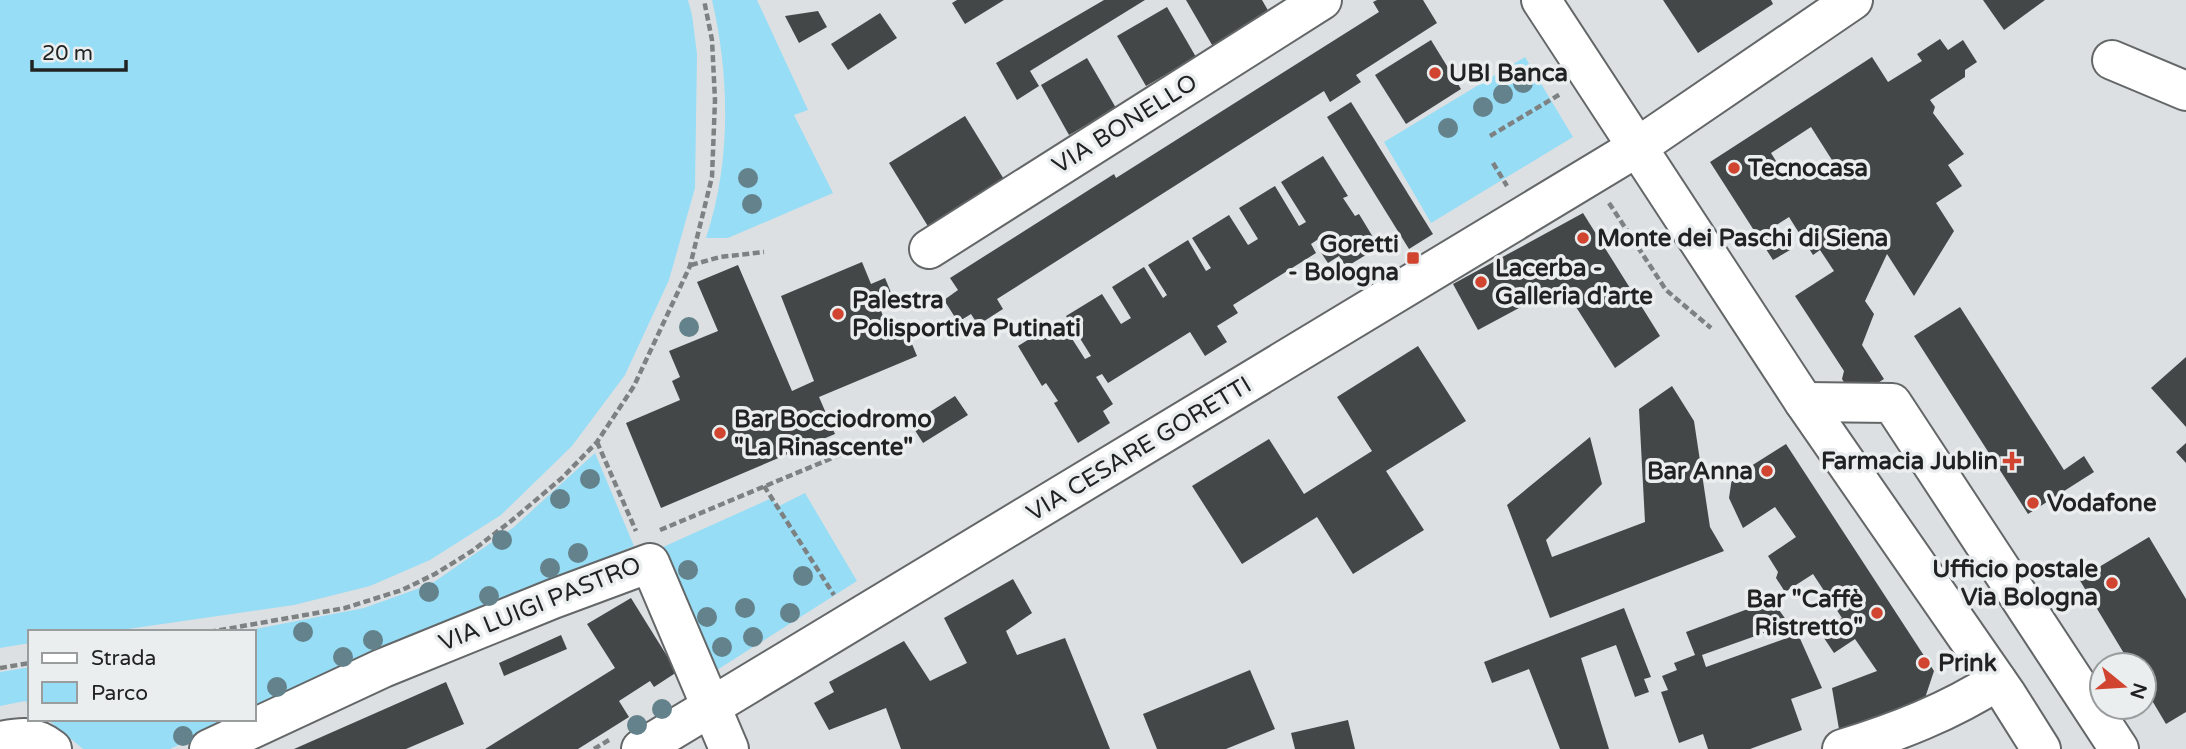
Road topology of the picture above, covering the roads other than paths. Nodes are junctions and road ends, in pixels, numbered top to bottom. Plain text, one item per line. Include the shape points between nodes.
1 (1322, 0) edge
2 (1541, 0) edge
3 (1853, 0) edge
4 (2112, 60) dead end
5 (2186, 91) edge
6 (1636, 148) junction
7 (929, 249) dead end
8 (1821, 403) junction
9 (1997, 681) junction
10 (712, 706) junction
11 (0, 741) edge
12 (52, 749) edge
13 (209, 749) edge
14 (641, 749) edge
15 (729, 749) edge
16 (1842, 749) edge
17 (2041, 749) edge
18 (2119, 749) edge

1 - 7 street, VIA BONELLO
2 - 6 street
3 - 6 street, VIA CESARE GORETTI
4 - 5 street
6 - 8 street
6 - 10 street, VIA CESARE GORETTI
8 - 9 street
8 - 18 street via 1892,404
9 - 16 street via 1923,722
9 - 17 street
10 - 13 street, VIA LUIGI PASTRO via 645,551 553,599 383,668
10 - 14 street, VIA CESARE GORETTI
10 - 15 street
11 - 12 street via 27,737

